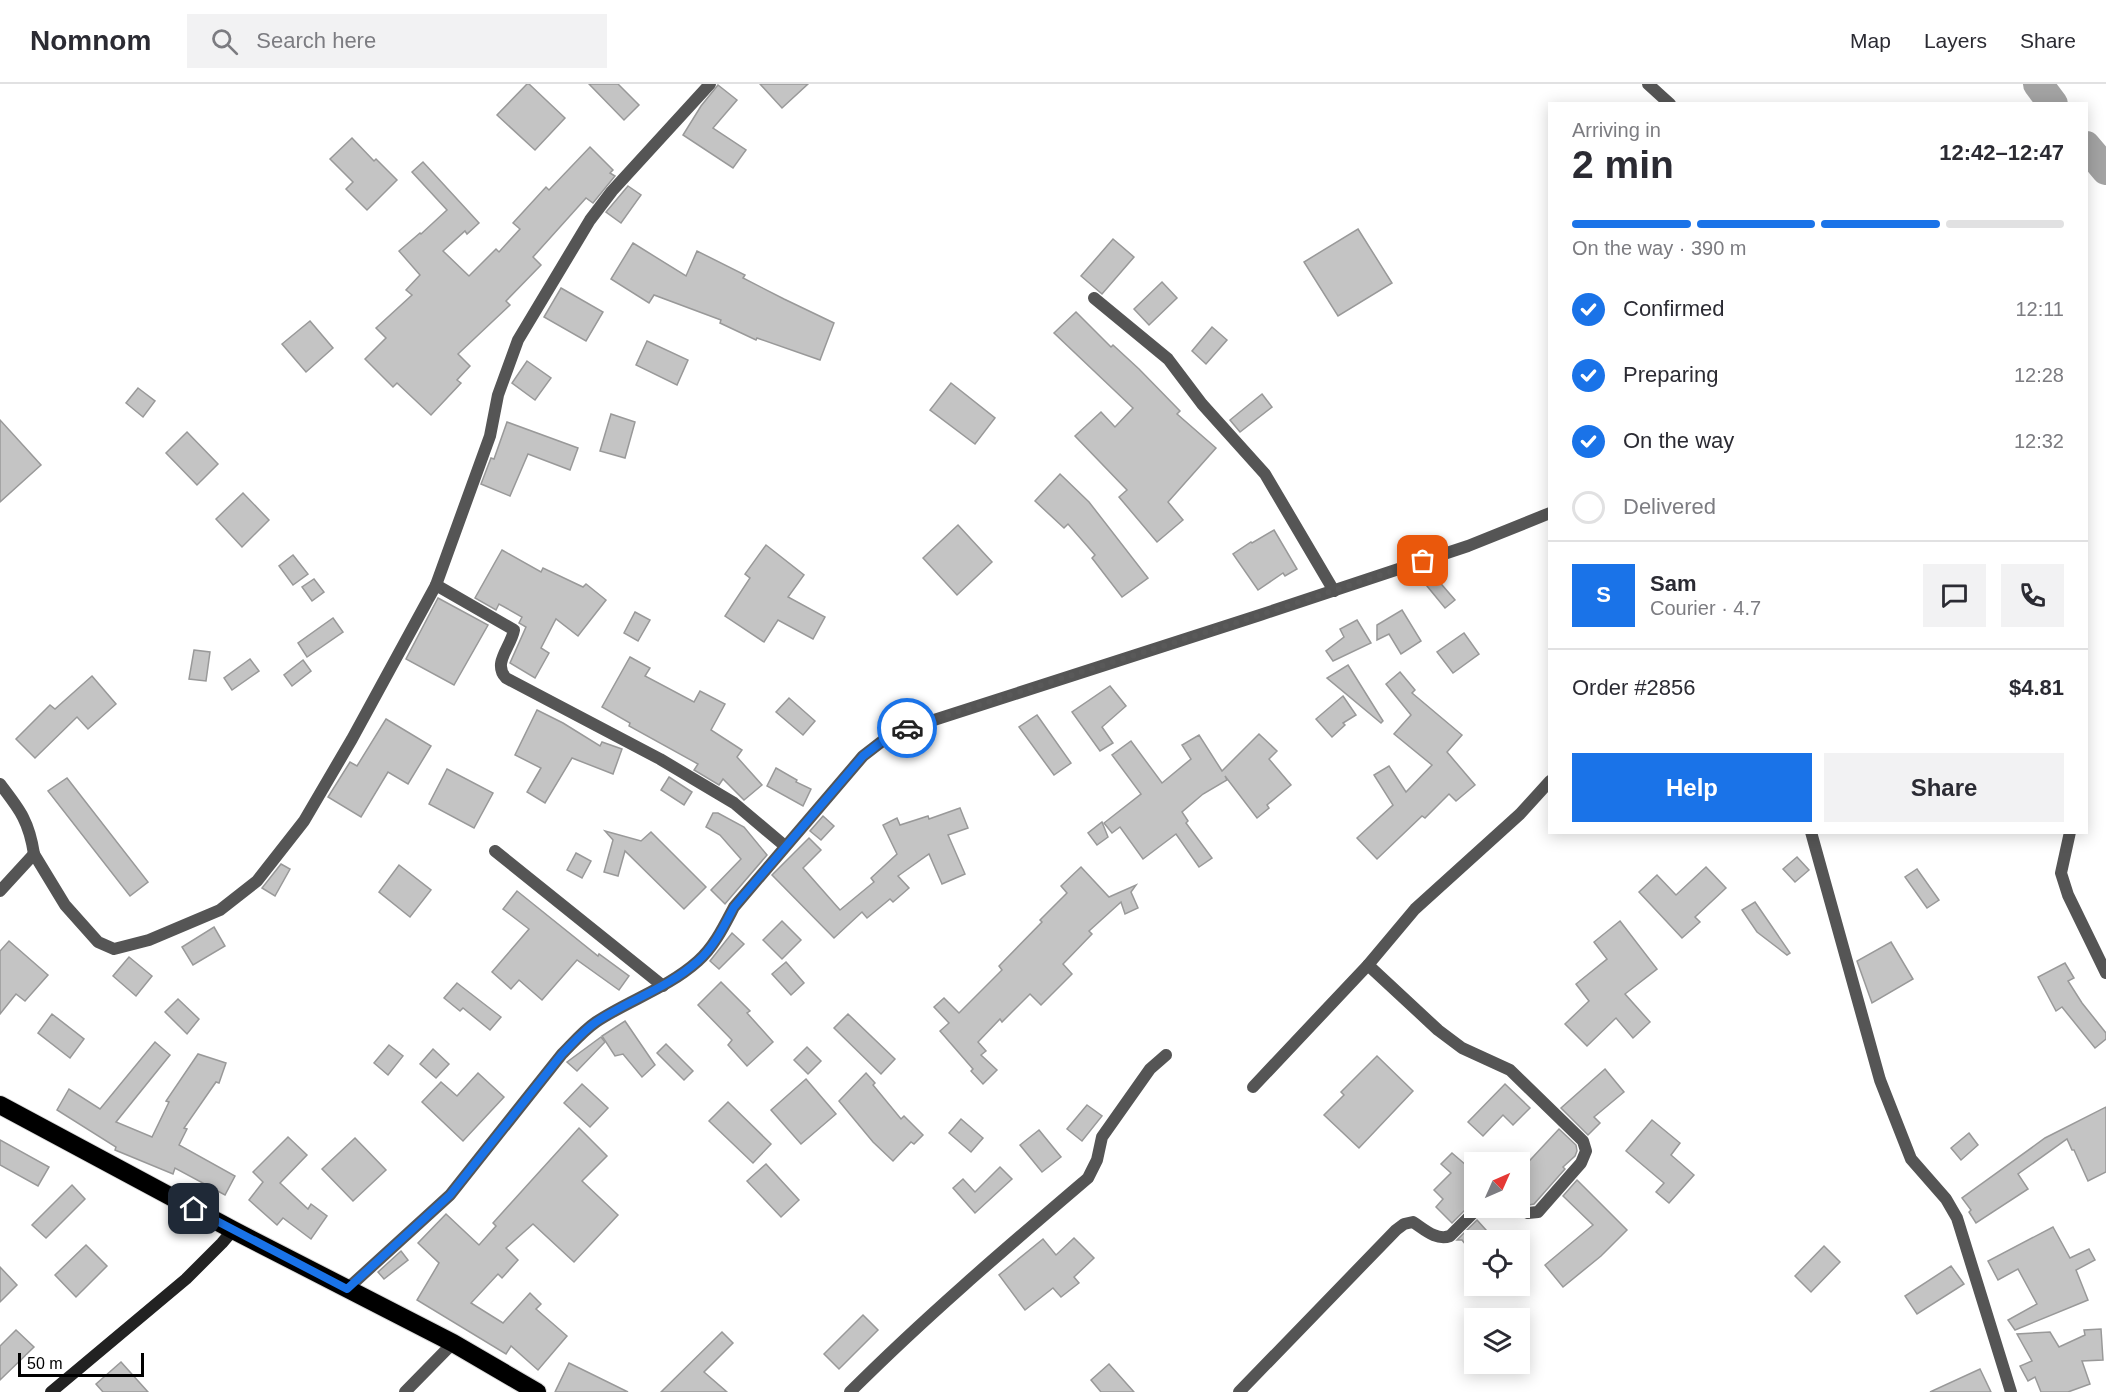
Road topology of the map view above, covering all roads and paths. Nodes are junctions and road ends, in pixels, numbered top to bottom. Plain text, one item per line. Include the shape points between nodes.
1 (710, 84) edge
2 (1648, 84) edge
3 (1668, 102) edge
4 (1094, 298) dead end
5 (1548, 514) edge
6 (436, 585) junction
7 (1334, 591) junction
8 (1548, 783) edge
9 (0, 784) edge
10 (1812, 834) edge
11 (2070, 834) edge
12 (785, 846) junction
13 (495, 851) dead end
14 (34, 854) junction
15 (0, 891) edge
16 (1368, 965) junction
17 (2106, 973) edge
18 (663, 986) junction
19 (1167, 1055) dead end
20 (1252, 1087) dead end
21 (0, 1105) edge
22 (1530, 1213) edge
23 (1468, 1218) edge
24 (233, 1230) junction
25 (347, 1289) junction
26 (453, 1343) junction
27 (51, 1392) edge
28 (405, 1392) edge
29 (537, 1392) edge
30 (850, 1392) edge
31 (1239, 1392) edge
32 (2011, 1392) edge

1 - 6 street via 606,198 518,340 498,395 490,436
2 - 3 street
4 - 7 street via 1168,359 1202,404 1265,474
5 - 7 street via 1468,546
6 - 12 street via 514,630 500,664 500,672 506,678 725,798
6 - 14 street via 304,821 257,881 220,910 149,940 114,949 98,942 65,905
7 - 12 street via 906,729 863,756
8 - 16 street via 1520,814 1415,909
9 - 14 street via 30,830
10 - 32 street via 1880,1080 1911,1159 1946,1199 1957,1218
11 - 17 street via 2061,873
12 - 18 street via 734,907 700,960
13 - 18 street
14 - 15 street
16 - 20 street
16 - 22 street via 1462,1048 1510,1070 1583,1141 1586,1151 1581,1163 1538,1212
18 - 25 street via 595,1023 562,1054 450,1195
19 - 30 street via 1150,1069 1102,1137 1088,1178 959,1287
21 - 24 highway
23 - 31 street via 1444,1238 1430,1234 1413,1221 1396,1230
24 - 25 highway
24 - 27 street via 186,1279
25 - 26 highway
26 - 28 street
26 - 29 highway

